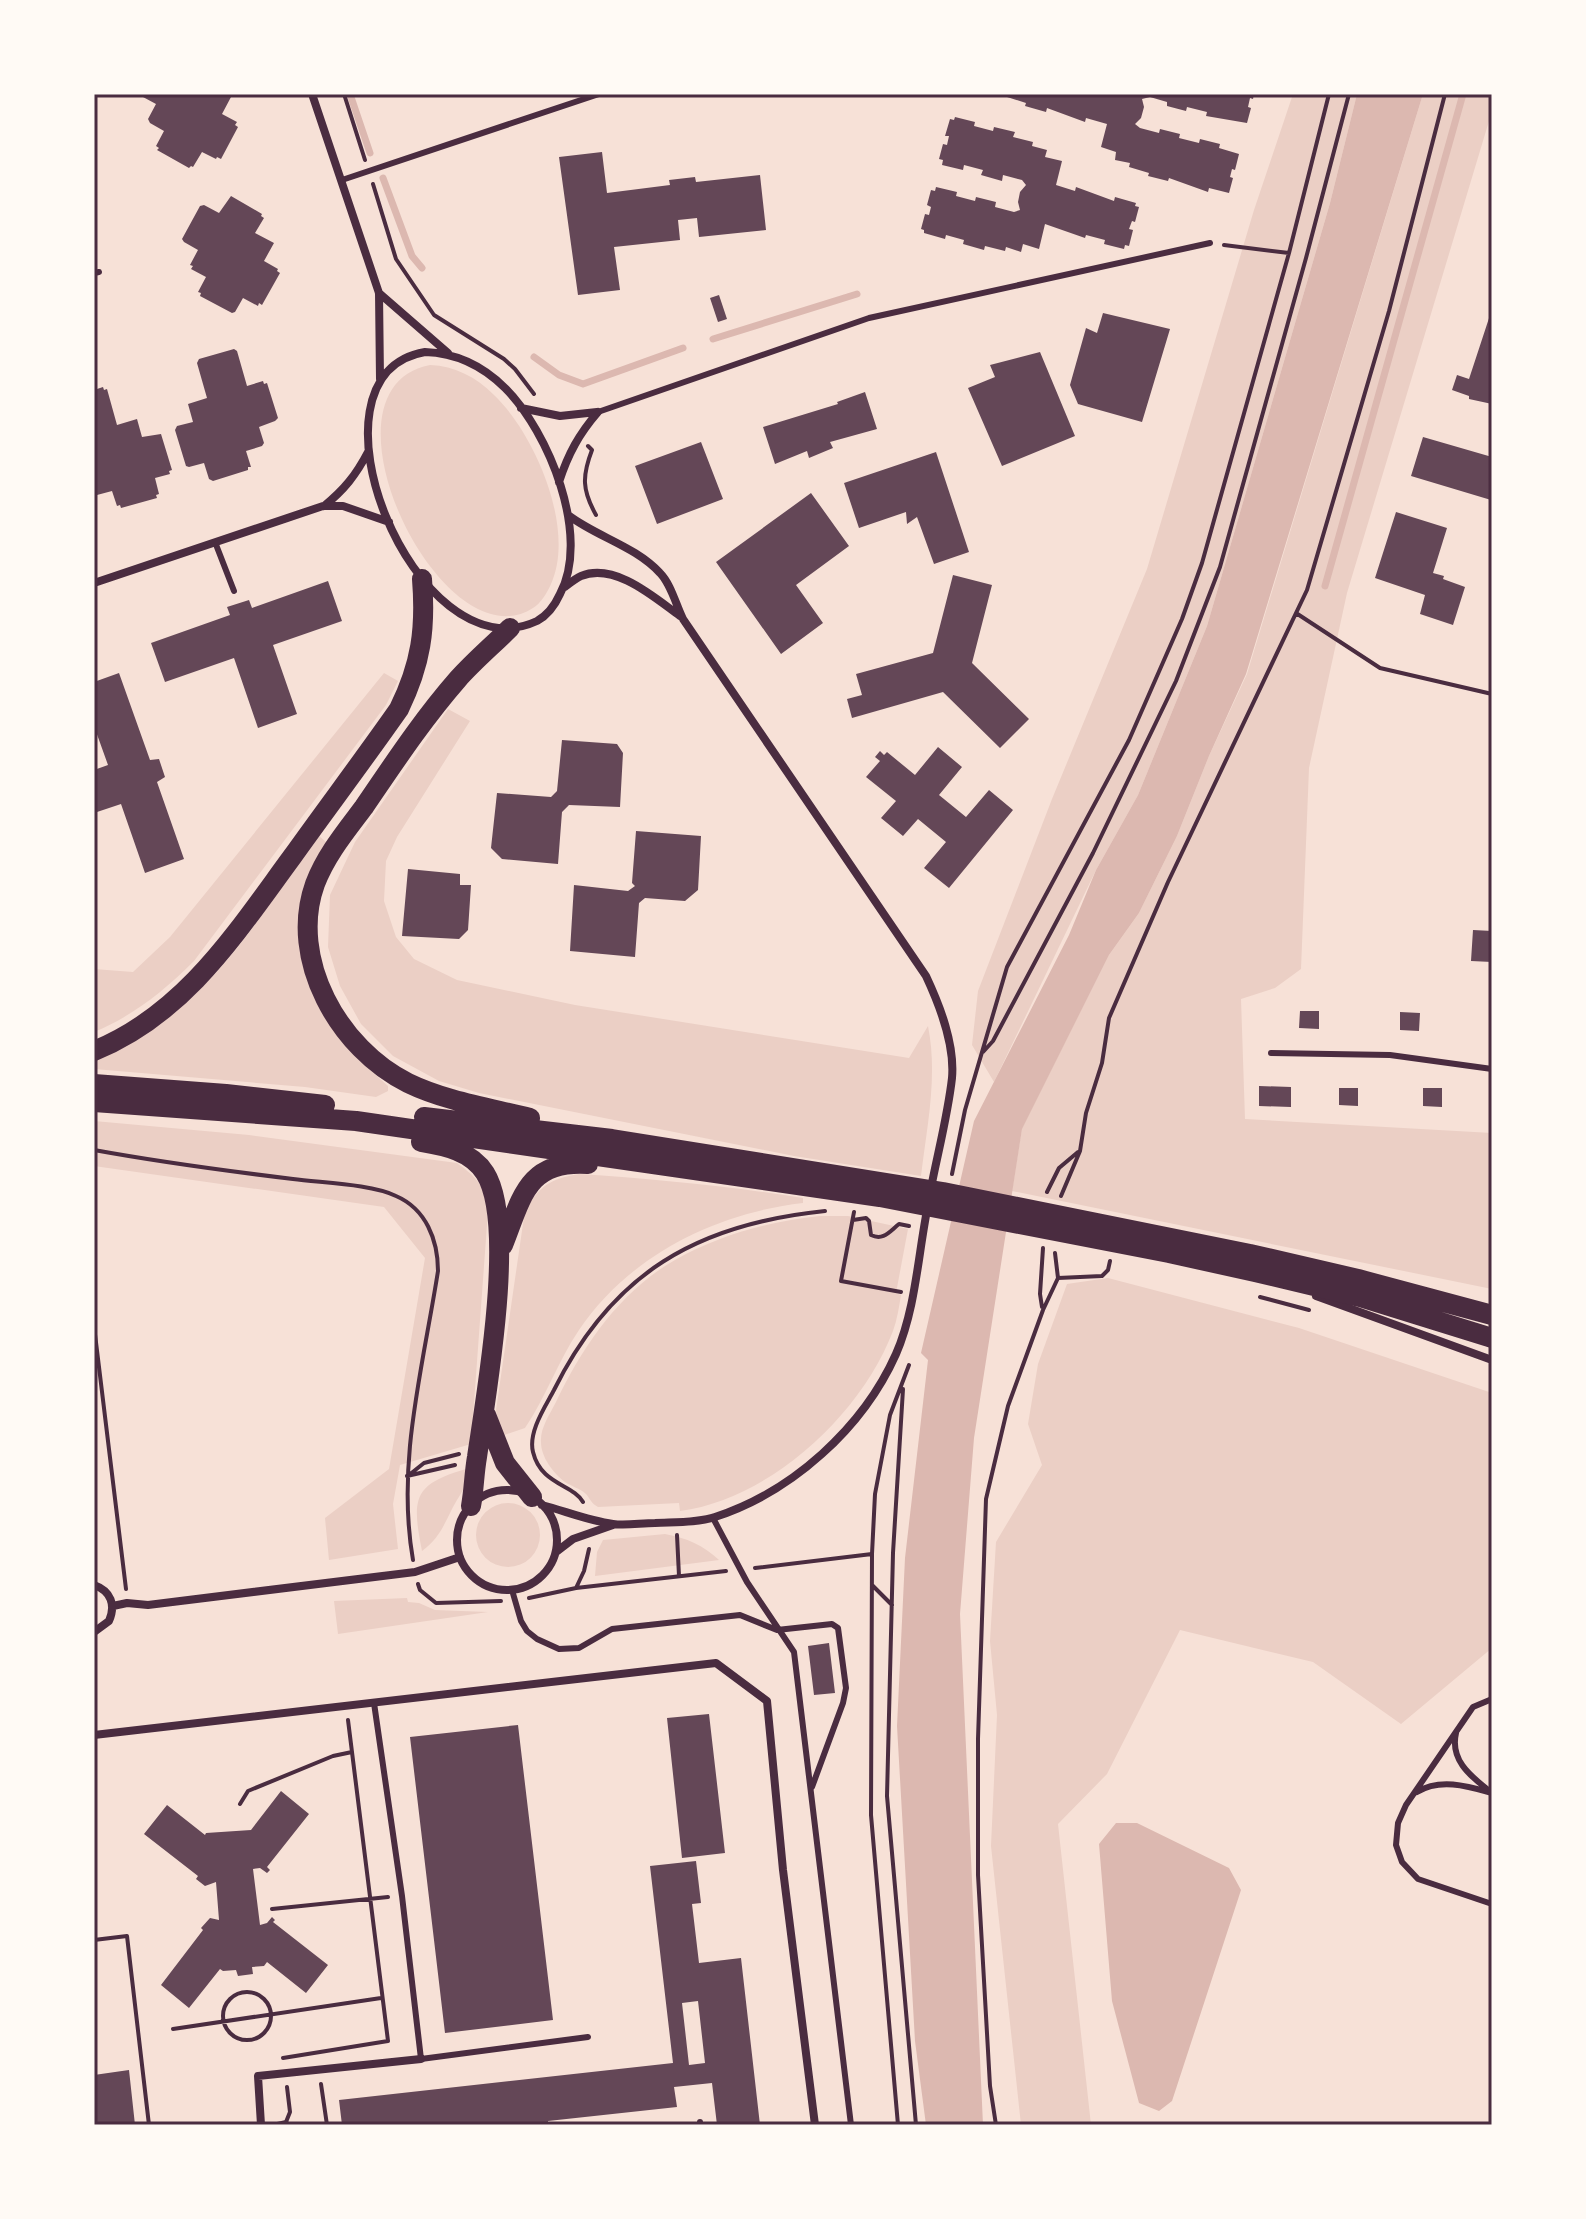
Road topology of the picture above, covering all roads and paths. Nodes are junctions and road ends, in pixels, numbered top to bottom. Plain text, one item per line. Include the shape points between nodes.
1 (312, 94) edge
2 (344, 94) edge
3 (599, 94) edge
4 (1329, 94) edge
5 (1349, 94) edge
6 (1445, 94) edge
7 (369, 170) junction
8 (342, 180) junction
9 (1210, 243) joint
10 (1289, 253) junction
11 (379, 293) junction
12 (434, 315) dead end
13 (449, 354) junction
14 (380, 380) junction
15 (521, 408) junction
16 (598, 412) junction
17 (368, 452) junction
18 (559, 483) junction
19 (323, 506) junction
20 (568, 515) junction
21 (389, 522) junction
22 (215, 542) junction
23 (422, 579) junction
24 (94, 583) edge
25 (564, 587) junction
26 (234, 591) dead end
27 (1296, 613) junction
28 (683, 619) junction
29 (510, 628) junction
30 (1492, 694) edge
31 (94, 1051) edge
32 (1271, 1053) dead end
33 (1492, 1069) edge
34 (94, 1084) edge
35 (94, 1102) edge
36 (192, 1108) junction
37 (612, 1139) junction
38 (94, 1150) edge
39 (738, 1176) junction
40 (881, 1189) junction
41 (855, 1210) dead end
42 (1059, 1210) dead end
43 (826, 1211) dead end
44 (853, 1220) junction
45 (923, 1229) junction
46 (1091, 1230) junction
47 (1056, 1240) dead end
48 (500, 1252) junction
49 (1100, 1255) dead end
50 (1255, 1272) junction
51 (1058, 1278) junction
52 (912, 1294) junction
53 (1259, 1297) dead end
54 (1316, 1312) dead end
55 (1492, 1313) edge
56 (94, 1326) edge
57 (1492, 1338) edge
58 (1492, 1360) edge
59 (903, 1383) dead end
60 (485, 1411) junction
61 (531, 1447) dead end
62 (467, 1452) dead end
63 (537, 1501) junction
64 (471, 1506) junction
65 (713, 1518) junction
66 (614, 1524) junction
67 (556, 1552) junction
68 (872, 1554) dead end
69 (460, 1557) junction
70 (94, 1585) edge
71 (872, 1585) junction
72 (512, 1590) junction
73 (127, 1603) junction
74 (892, 1605) junction
75 (113, 1606) junction
76 (777, 1630) junction
77 (94, 1632) edge
78 (1492, 1699) edge
79 (374, 1703) junction
80 (346, 1706) junction
81 (1457, 1730) junction
82 (94, 1735) edge
83 (352, 1752) junction
84 (811, 1790) junction
85 (1491, 1792) edge
86 (1414, 1794) junction
87 (240, 1804) dead end
88 (402, 1896) junction
89 (369, 1899) junction
90 (1492, 1904) edge
91 (272, 1909) dead end
92 (94, 1940) edge
93 (381, 1998) junction
94 (271, 2015) junction
95 (223, 2022) junction
96 (173, 2029) dead end
97 (588, 2037) dead end
98 (283, 2056) dead end
99 (421, 2059) junction
100 (321, 2082) dead end
101 (149, 2125) edge
102 (261, 2125) edge
103 (273, 2125) edge
104 (290, 2125) edge
105 (327, 2125) edge
106 (815, 2125) edge
107 (851, 2125) edge
108 (898, 2125) edge
109 (916, 2125) edge
110 (996, 2125) edge

1 - 8 street
2 - 7 path
3 - 7 lane
4 - 10 path
5 - 10 path via 1220,567 1182,667 1093,853 993,1041 981,1053 1007,967 1129,740 1182,619
6 - 27 path via 1385,325
7 - 8 lane
7 - 12 path via 396,259
8 - 11 street
9 - 10 path
9 - 16 lane via 869,318
11 - 13 street
11 - 14 street
13 - 14 street via 414,354
13 - 15 street via 487,373
14 - 17 street via 367,425
15 - 16 street via 560,416
15 - 18 street
16 - 18 street via 578,435
17 - 19 street via 342,491
17 - 21 street
18 - 20 street
19 - 21 street via 343,506
19 - 22 street
20 - 25 street via 572,544
20 - 28 street via 638,554 662,574
21 - 23 street
22 - 24 street
22 - 26 lane
23 - 29 street via 451,608 472,620
23 - 31 main road via 425,610 419,659 391,720 222,953 147,1023
25 - 28 street via 598,572 642,588
25 - 29 street via 541,619
27 - 30 path via 1380,668
27 - 42 path via 1109,1018 1080,1151
28 - 45 street via 936,996 952,1076
29 - 37 main road via 422,724 328,857 314,886 309,948 320,989 339,1023 373,1059 405,1082
32 - 33 lane via 1390,1055
34 - 37 main road
35 - 36 main road
36 - 39 main road via 356,1121
36 - 48 main road via 439,1145 466,1154 479,1164 493,1189
37 - 40 main road
38 - 62 path via 359,1187 397,1196 418,1213 430,1226 438,1271 407,1476 424,1463
39 - 40 main road
39 - 48 main road via 555,1165 525,1191
40 - 46 main road
41 - 44 path
43 - 61 path via 743,1224 690,1245 646,1271 605,1309 580,1343 537,1424
44 - 45 path via 866,1218 877,1238 899,1224
44 - 52 path via 841,1281
45 - 52 street
46 - 50 main road
46 - 55 main road via 1250,1254
47 - 51 path
48 - 60 main road
49 - 51 path via 1110,1258 1102,1276
50 - 57 main road via 1360,1297
50 - 58 street
51 - 110 path via 1008,1406 986,1499 978,1875
52 - 65 street via 896,1353 857,1417 789,1479 757,1500
53 - 54 path
56 - 73 path
59 - 74 path
60 - 63 main road via 505,1463
60 - 64 main road
63 - 64 street via 516,1491 500,1491
63 - 66 street
63 - 67 street via 552,1519
64 - 69 street via 458,1530
65 - 66 street
65 - 76 lane
66 - 67 street via 573,1539
67 - 72 street via 540,1578
68 - 71 path
69 - 72 street via 480,1582
69 - 73 street via 415,1572 148,1605
70 - 75 street via 106,1591
71 - 74 path
71 - 108 path via 871,1815
72 - 76 lane via 527,1631 559,1649 579,1648 612,1629 740,1615
73 - 75 street
74 - 109 path via 888,1819
75 - 77 street via 109,1621
76 - 84 lane via 794,1652
76 - 84 lane via 832,1624 841,1636 846,1688
78 - 81 lane via 1473,1707
79 - 80 street
79 - 88 lane
79 - 106 street via 716,1663 767,1701
80 - 82 street
80 - 83 path
81 - 85 lane via 1454,1741 1466,1772
81 - 86 lane
83 - 87 path via 248,1791
83 - 89 path
84 - 107 lane
85 - 86 lane via 1459,1784 1429,1785
86 - 90 lane via 1398,1823 1396,1845 1402,1862 1418,1879
88 - 89 path
88 - 99 lane
89 - 91 path
89 - 93 path
92 - 101 path via 127,1936
93 - 94 path
93 - 98 path via 388,2041
94 - 95 path
94 - 95 path via 267,2030 254,2039 238,2039
94 - 95 path via 258,1995 243,1993 229,1999
95 - 96 path
97 - 99 lane
99 - 102 street via 258,2076
100 - 105 path
103 - 104 path

